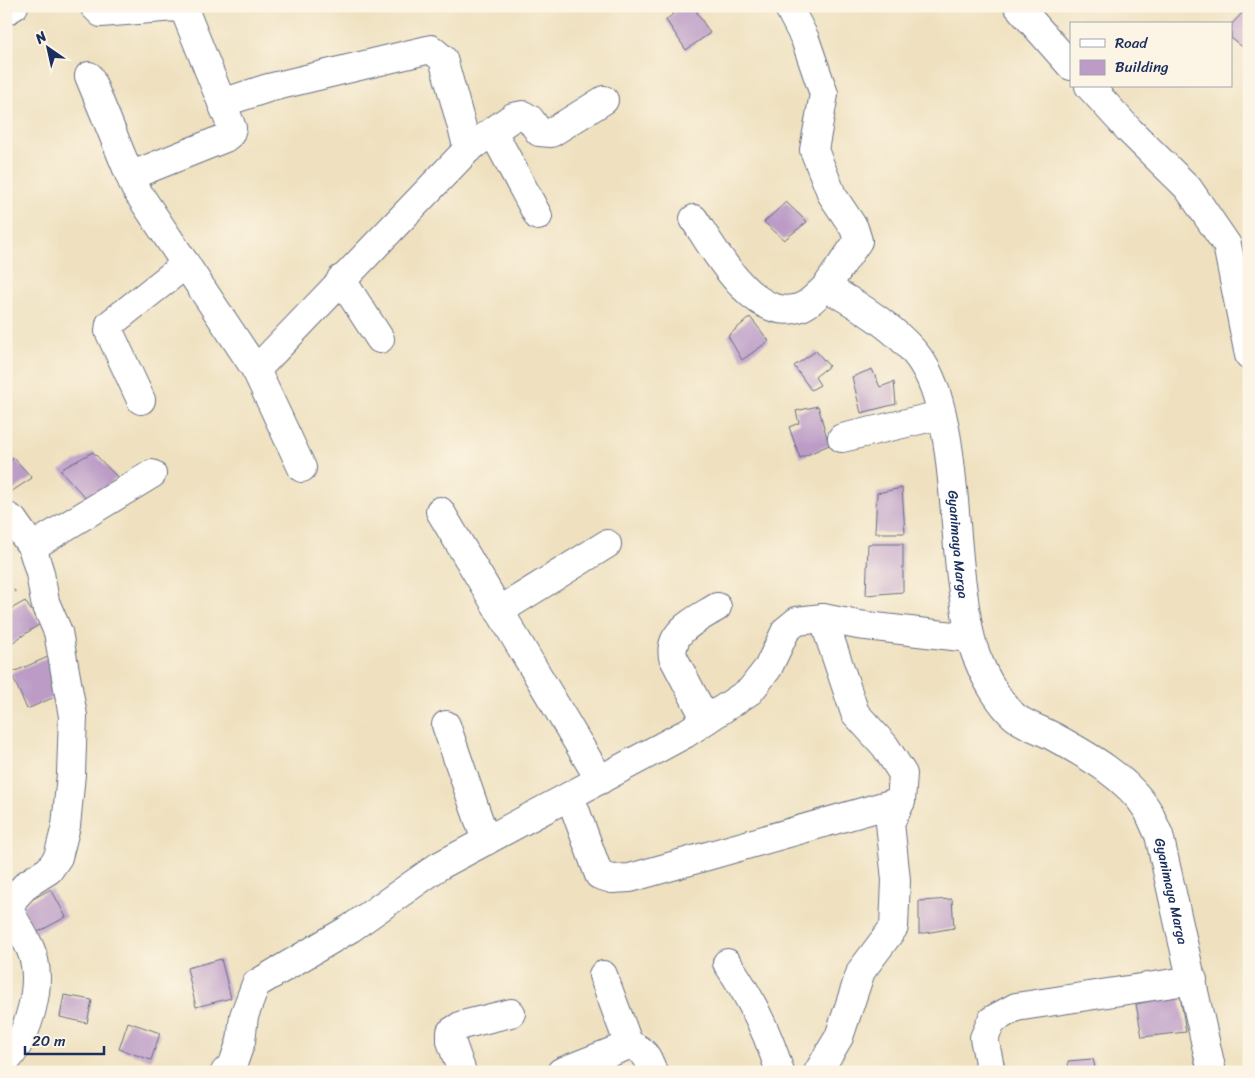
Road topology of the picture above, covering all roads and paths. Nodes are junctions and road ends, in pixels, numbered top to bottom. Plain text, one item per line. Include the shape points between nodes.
1 (14, 6) edge
2 (94, 6) edge
3 (788, 6) edge
4 (1018, 6) edge
5 (6, 11) edge
6 (1070, 65) edge
7 (89, 76) dead end
8 (1091, 88) edge
9 (604, 100) dead end
10 (222, 103) junction
11 (493, 132) junction
12 (468, 149) junction
13 (130, 176) junction
14 (538, 216) dead end
15 (694, 219) dead end
16 (186, 264) junction
17 (341, 279) junction
18 (826, 287) junction
19 (380, 339) dead end
20 (1249, 355) edge
21 (256, 370) junction
22 (141, 400) dead end
23 (941, 415) junction
24 (842, 438) dead end
25 (302, 468) dead end
26 (152, 474) dead end
27 (440, 511) dead end
28 (6, 516) edge
29 (607, 544) dead end
30 (32, 547) junction
31 (717, 607) dead end
32 (499, 610) junction
33 (823, 618) junction
34 (970, 638) junction
35 (706, 720) junction
36 (446, 725) dead end
37 (600, 780) junction
38 (570, 796) junction
39 (901, 800) junction
40 (486, 841) junction
41 (727, 963) dead end
42 (603, 975) dead end
43 (1193, 980) junction
44 (511, 1013) dead end
45 (629, 1045) junction
46 (6, 1062) edge
47 (225, 1072) edge
48 (462, 1072) edge
49 (561, 1072) edge
50 (653, 1072) edge
51 (780, 1072) edge
52 (818, 1072) edge
53 (991, 1072) edge
54 (1212, 1072) edge

1 - 5 street
2 - 10 street via 101,13 175,7 182,10
3 - 18 street via 805,40 824,94 814,150 832,195 854,228 858,241
4 - 6 street
7 - 13 street
8 - 20 street via 1188,188 1227,245
9 - 11 street via 551,133 539,132 523,114
10 - 12 street via 268,88 430,49 442,59
10 - 13 street via 232,128 230,134
11 - 12 street
11 - 14 street
12 - 17 street
13 - 16 street
15 - 18 street via 730,272 767,307 784,311 800,308
16 - 21 street
16 - 22 street via 110,324 109,331
17 - 19 street
17 - 21 street
18 - 23 street, Gyanimaya Marga via 856,304 904,342 922,363 933,384
21 - 25 street
23 - 24 street
23 - 34 street, Gyanimaya Marga via 947,439 957,552
26 - 30 street
27 - 32 street
28 - 30 street via 13,520
29 - 32 street
30 - 46 street via 45,602 58,632 68,685 73,716 71,774 66,826 58,857 49,870 27,884 14,898 9,910 31,949 37,988 30,1018
31 - 35 street via 678,633 671,647 672,657
32 - 37 street
33 - 34 street
33 - 35 street via 797,621 786,630 768,668 750,691
33 - 39 street via 855,713 885,746 903,774
34 - 43 street, Gyanimaya Marga via 988,680 1015,717 1103,766 1148,810 1159,835
35 - 37 street
36 - 40 street
37 - 38 street
38 - 39 street via 599,875 612,879 630,878
38 - 40 street
39 - 52 street via 890,823 896,880 894,927 861,971 839,1037
40 - 47 street via 440,866 351,928 256,984 244,1016 241,1041 233,1064
41 - 51 street via 741,983 771,1043
42 - 45 street
43 - 53 street via 1016,1007 992,1020 984,1038
43 - 54 street, Gyanimaya Marga
44 - 48 street via 462,1025 451,1032
45 - 49 street
45 - 50 street via 640,1048

